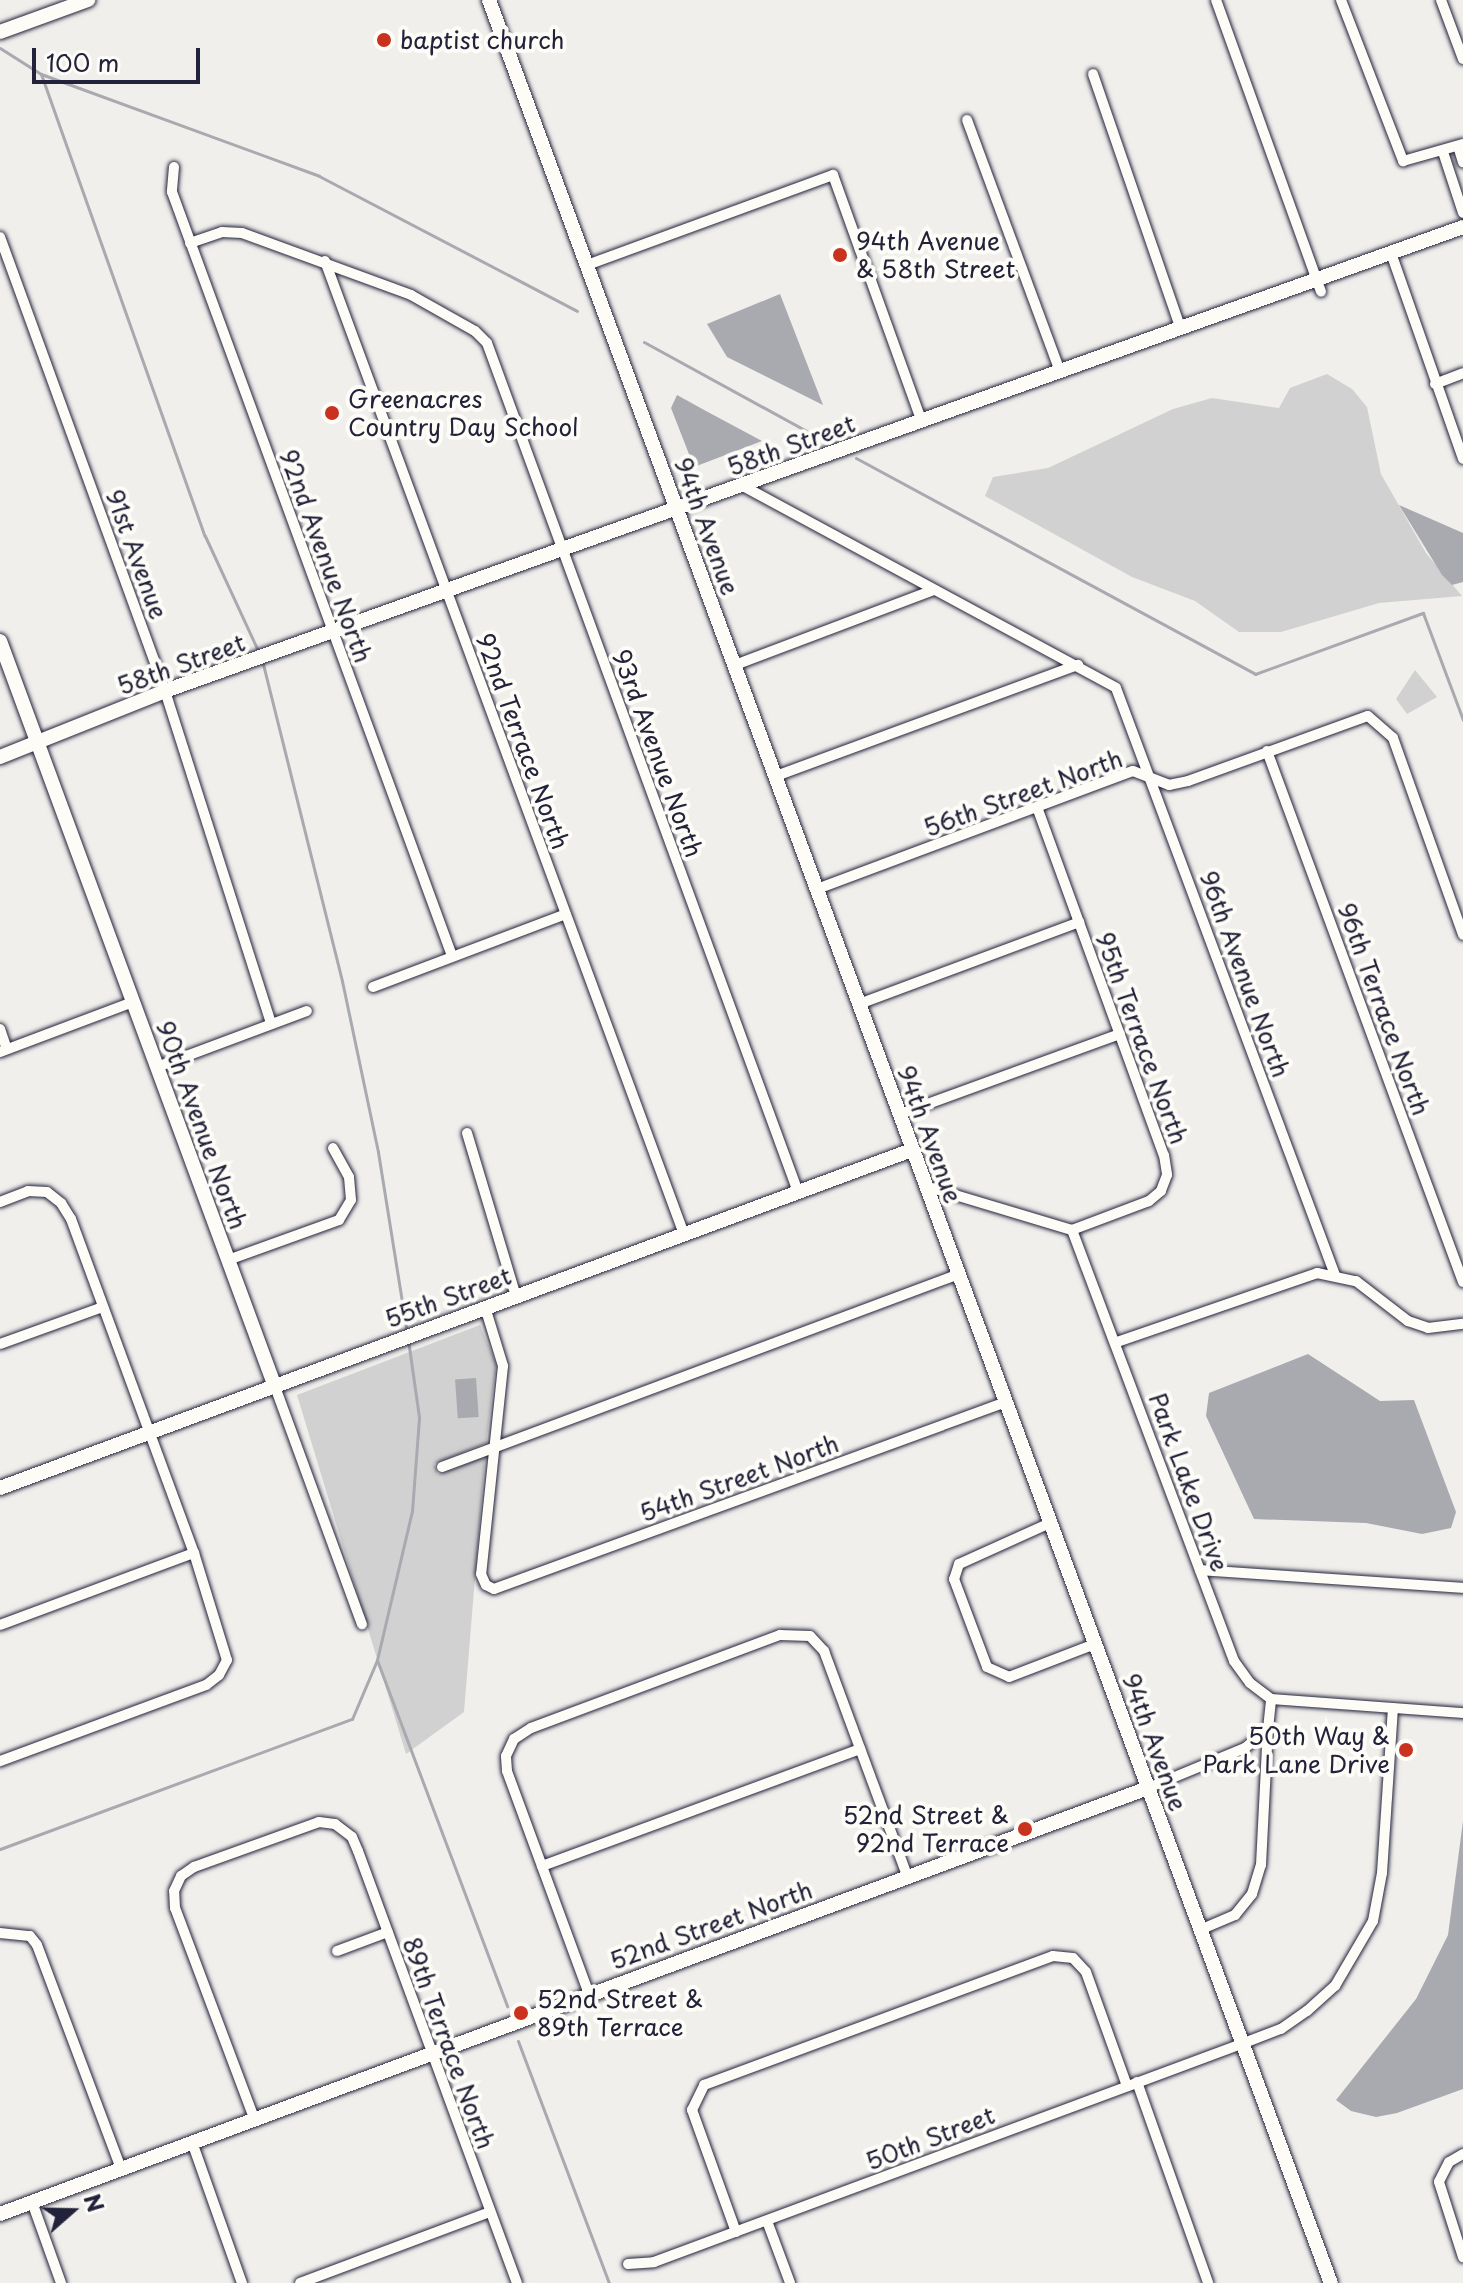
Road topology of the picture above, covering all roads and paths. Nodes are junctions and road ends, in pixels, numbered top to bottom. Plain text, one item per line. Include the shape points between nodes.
1 (88, 0) edge
2 (489, 0) edge
3 (1216, 0) edge
4 (1341, 0) edge
5 (1441, 0) edge
6 (2, 32) edge
7 (1463, 59) edge
8 (1093, 74) dead end
9 (967, 120) dead end
10 (1460, 145) edge
11 (1443, 152) junction
12 (1463, 162) edge
13 (174, 167) dead end
14 (1463, 213) edge
15 (1463, 227) edge
16 (0, 237) edge
17 (190, 243) junction
18 (1391, 253) junction
19 (325, 261) junction
20 (587, 265) junction
21 (1318, 285) junction
22 (1180, 326) junction
23 (1060, 371) junction
24 (1463, 373) edge
25 (1435, 384) junction
26 (921, 420) junction
27 (1463, 459) edge
28 (743, 486) junction
29 (678, 509) junction
30 (562, 550) junction
31 (934, 590) junction
32 (447, 592) junction
33 (334, 634) junction
34 (0, 641) edge
35 (735, 665) junction
36 (1078, 665) junction
37 (165, 691) junction
38 (38, 743) junction
39 (1267, 751) junction
40 (0, 757) edge
41 (776, 776) junction
42 (1153, 782) junction
43 (1037, 807) junction
44 (817, 889) junction
45 (566, 914) junction
46 (1079, 922) junction
47 (1463, 935) edge
48 (452, 956) junction
49 (373, 987) dead end
50 (133, 1002) junction
51 (859, 1004) junction
52 (307, 1011) dead end
53 (271, 1024) junction
54 (0, 1029) edge
55 (1120, 1034) junction
56 (4, 1050) edge
57 (157, 1067) junction
58 (900, 1114) junction
59 (467, 1133) dead end
60 (333, 1148) dead end
61 (912, 1150) junction
62 (925, 1186) junction
63 (798, 1192) junction
64 (0, 1202) edge
65 (1072, 1230) junction
66 (684, 1234) junction
67 (228, 1260) junction
68 (959, 1274) junction
69 (1335, 1275) junction
70 (1463, 1282) edge
71 (516, 1296) junction
72 (103, 1307) junction
73 (485, 1307) junction
74 (1463, 1324) edge
75 (1117, 1342) junction
76 (0, 1344) edge
77 (274, 1384) junction
78 (1006, 1402) junction
79 (149, 1433) junction
80 (493, 1446) junction
81 (442, 1467) dead end
82 (0, 1488) edge
83 (1050, 1523) junction
84 (194, 1553) junction
85 (1200, 1570) junction
86 (1463, 1588) edge
87 (362, 1624) dead end
88 (0, 1625) edge
89 (1095, 1644) junction
90 (1271, 1699) junction
91 (1393, 1708) junction
92 (1463, 1713) edge
93 (1268, 1729) junction
94 (860, 1749) junction
95 (0, 1761) edge
96 (1148, 1788) junction
97 (542, 1866) junction
98 (907, 1875) junction
99 (1202, 1929) junction
100 (388, 1932) junction
101 (0, 1933) edge
102 (337, 1951) dead end
103 (589, 1994) junction
104 (1244, 2043) junction
105 (431, 2052) junction
106 (1132, 2084) junction
107 (254, 2118) junction
108 (192, 2142) junction
109 (1463, 2154) edge
110 (121, 2169) junction
111 (32, 2202) junction
112 (490, 2212) junction
113 (0, 2214) edge
114 (767, 2221) junction
115 (736, 2232) junction
116 (1463, 2257) edge
117 (628, 2264) dead end
118 (61, 2283) edge
119 (242, 2283) edge
120 (300, 2283) edge
121 (517, 2283) edge
122 (790, 2283) edge
123 (1208, 2283) edge
124 (1331, 2283) edge

1 - 6 street
2 - 20 street, 94th Avenue
3 - 21 street
4 - 11 street via 1403,161
5 - 7 street
8 - 22 street
9 - 23 street
10 - 11 street
10 - 12 street
11 - 14 street
13 - 17 street, 92nd Avenue North via 172,192
15 - 18 street, 58th Street
16 - 37 street, 91st Avenue
17 - 19 street via 222,232 242,233
17 - 33 street, 92nd Avenue North
18 - 21 street, 58th Street
18 - 25 street
19 - 30 street, 93rd Avenue North via 411,295 487,343
19 - 32 street, 92nd Terrace North
20 - 26 street via 833,175
20 - 29 street, 94th Avenue
21 - 22 street, 58th Street
22 - 23 street, 58th Street
23 - 26 street, 58th Street
24 - 25 street
25 - 27 street
26 - 28 street, 58th Street
28 - 29 street, 58th Street
28 - 31 street
29 - 30 street, 58th Street
29 - 35 street, 94th Avenue
30 - 32 street, 58th Street
30 - 63 street, 93rd Avenue North
31 - 35 street
31 - 36 street
32 - 33 street, 58th Street
32 - 45 street, 92nd Terrace North
33 - 37 street, 58th Street
33 - 48 street, 92nd Avenue North
34 - 38 street, 90th Avenue North
35 - 41 street, 94th Avenue
36 - 41 street
36 - 42 street, 96th Avenue North via 1116,688
37 - 38 street, 58th Street
37 - 53 street, 91st Avenue
38 - 40 street, 58th Street
38 - 50 street, 90th Avenue North
39 - 42 street, 56th Street North via 1188,781
39 - 47 street, 56th Street North via 1357,717 1377,720 1393,738
39 - 70 street, 96th Terrace North
41 - 44 street, 94th Avenue
42 - 43 street, 56th Street North via 1133,771
42 - 69 street, 96th Avenue North
43 - 44 street, 56th Street North
43 - 46 street, 95th Terrace North
44 - 51 street, 94th Avenue
45 - 48 street
45 - 66 street, 92nd Terrace North
46 - 51 street
46 - 55 street, 95th Terrace North
48 - 49 street
50 - 56 street
50 - 57 street, 90th Avenue North
51 - 58 street, 94th Avenue
52 - 53 street
53 - 57 street
54 - 56 street
55 - 58 street
55 - 65 street, 95th Terrace North via 1167,1175 1161,1191 1149,1201
57 - 67 street, 90th Avenue North
58 - 61 street, 94th Avenue
59 - 71 street
60 - 67 street via 349,1177 351,1200 339,1220
61 - 62 street, 94th Avenue
61 - 63 street, 55th Street
62 - 65 street
62 - 68 street, 94th Avenue
63 - 66 street, 55th Street
64 - 72 street via 28,1191 47,1192 71,1219
65 - 75 street, Park Lake Drive
66 - 71 street, 55th Street
67 - 77 street, 90th Avenue North
68 - 78 street, 94th Avenue
68 - 80 street
69 - 74 street via 1356,1281 1408,1321 1428,1328
69 - 75 street via 1298,1277
71 - 73 street, 55th Street
72 - 76 street
72 - 79 street
73 - 77 street, 55th Street
73 - 80 street via 503,1366
75 - 85 street, Park Lake Drive
77 - 79 street, 55th Street
77 - 87 street, 90th Avenue North
78 - 80 street, 54th Street North via 494,1589 481,1574
78 - 83 street, 94th Avenue
79 - 82 street, 55th Street
79 - 84 street
80 - 81 street
83 - 89 street, 94th Avenue
83 - 89 street via 959,1564 954,1579 987,1667 998,1676 1009,1677
84 - 88 street
84 - 95 street via 227,1660 206,1685
85 - 86 street
85 - 90 street, Park Lake Drive via 1234,1661
89 - 96 street, 94th Avenue
90 - 91 street
90 - 93 street
91 - 92 street
91 - 104 street, 50th Street via 1382,1873 1373,1921 1335,1986 1281,2029
93 - 96 street, 52nd Street North via 1245,1748
93 - 99 street via 1261,1865 1252,1894 1235,1915
94 - 97 street
94 - 97 street via 824,1651 810,1636 780,1635 531,1728 514,1739 506,1756
94 - 98 street
96 - 98 street, 52nd Street North
96 - 99 street, 94th Avenue
97 - 103 street
98 - 103 street, 52nd Street North
99 - 104 street, 94th Avenue
100 - 102 street
100 - 105 street, 89th Terrace North
100 - 107 street, 89th Terrace North via 352,1837 335,1824 319,1822 181,1876 175,1908
101 - 110 street via 30,1936
103 - 105 street, 52nd Street North
104 - 106 street, 50th Street
104 - 124 street, 94th Avenue
105 - 107 street, 52nd Street North
105 - 112 street, 89th Terrace North
106 - 114 street, 50th Street
106 - 115 street via 1086,1972 1073,1958 1053,1956 704,2085 692,2110
106 - 123 street
107 - 108 street, 52nd Street North
108 - 110 street, 52nd Street North
108 - 119 street
109 - 116 street via 1449,2162 1439,2182
110 - 111 street, 52nd Street North
111 - 113 street, 52nd Street North
111 - 118 street
112 - 120 street
112 - 121 street, 89th Terrace North
114 - 115 street, 50th Street
114 - 122 street
115 - 117 street, 50th Street via 654,2262

